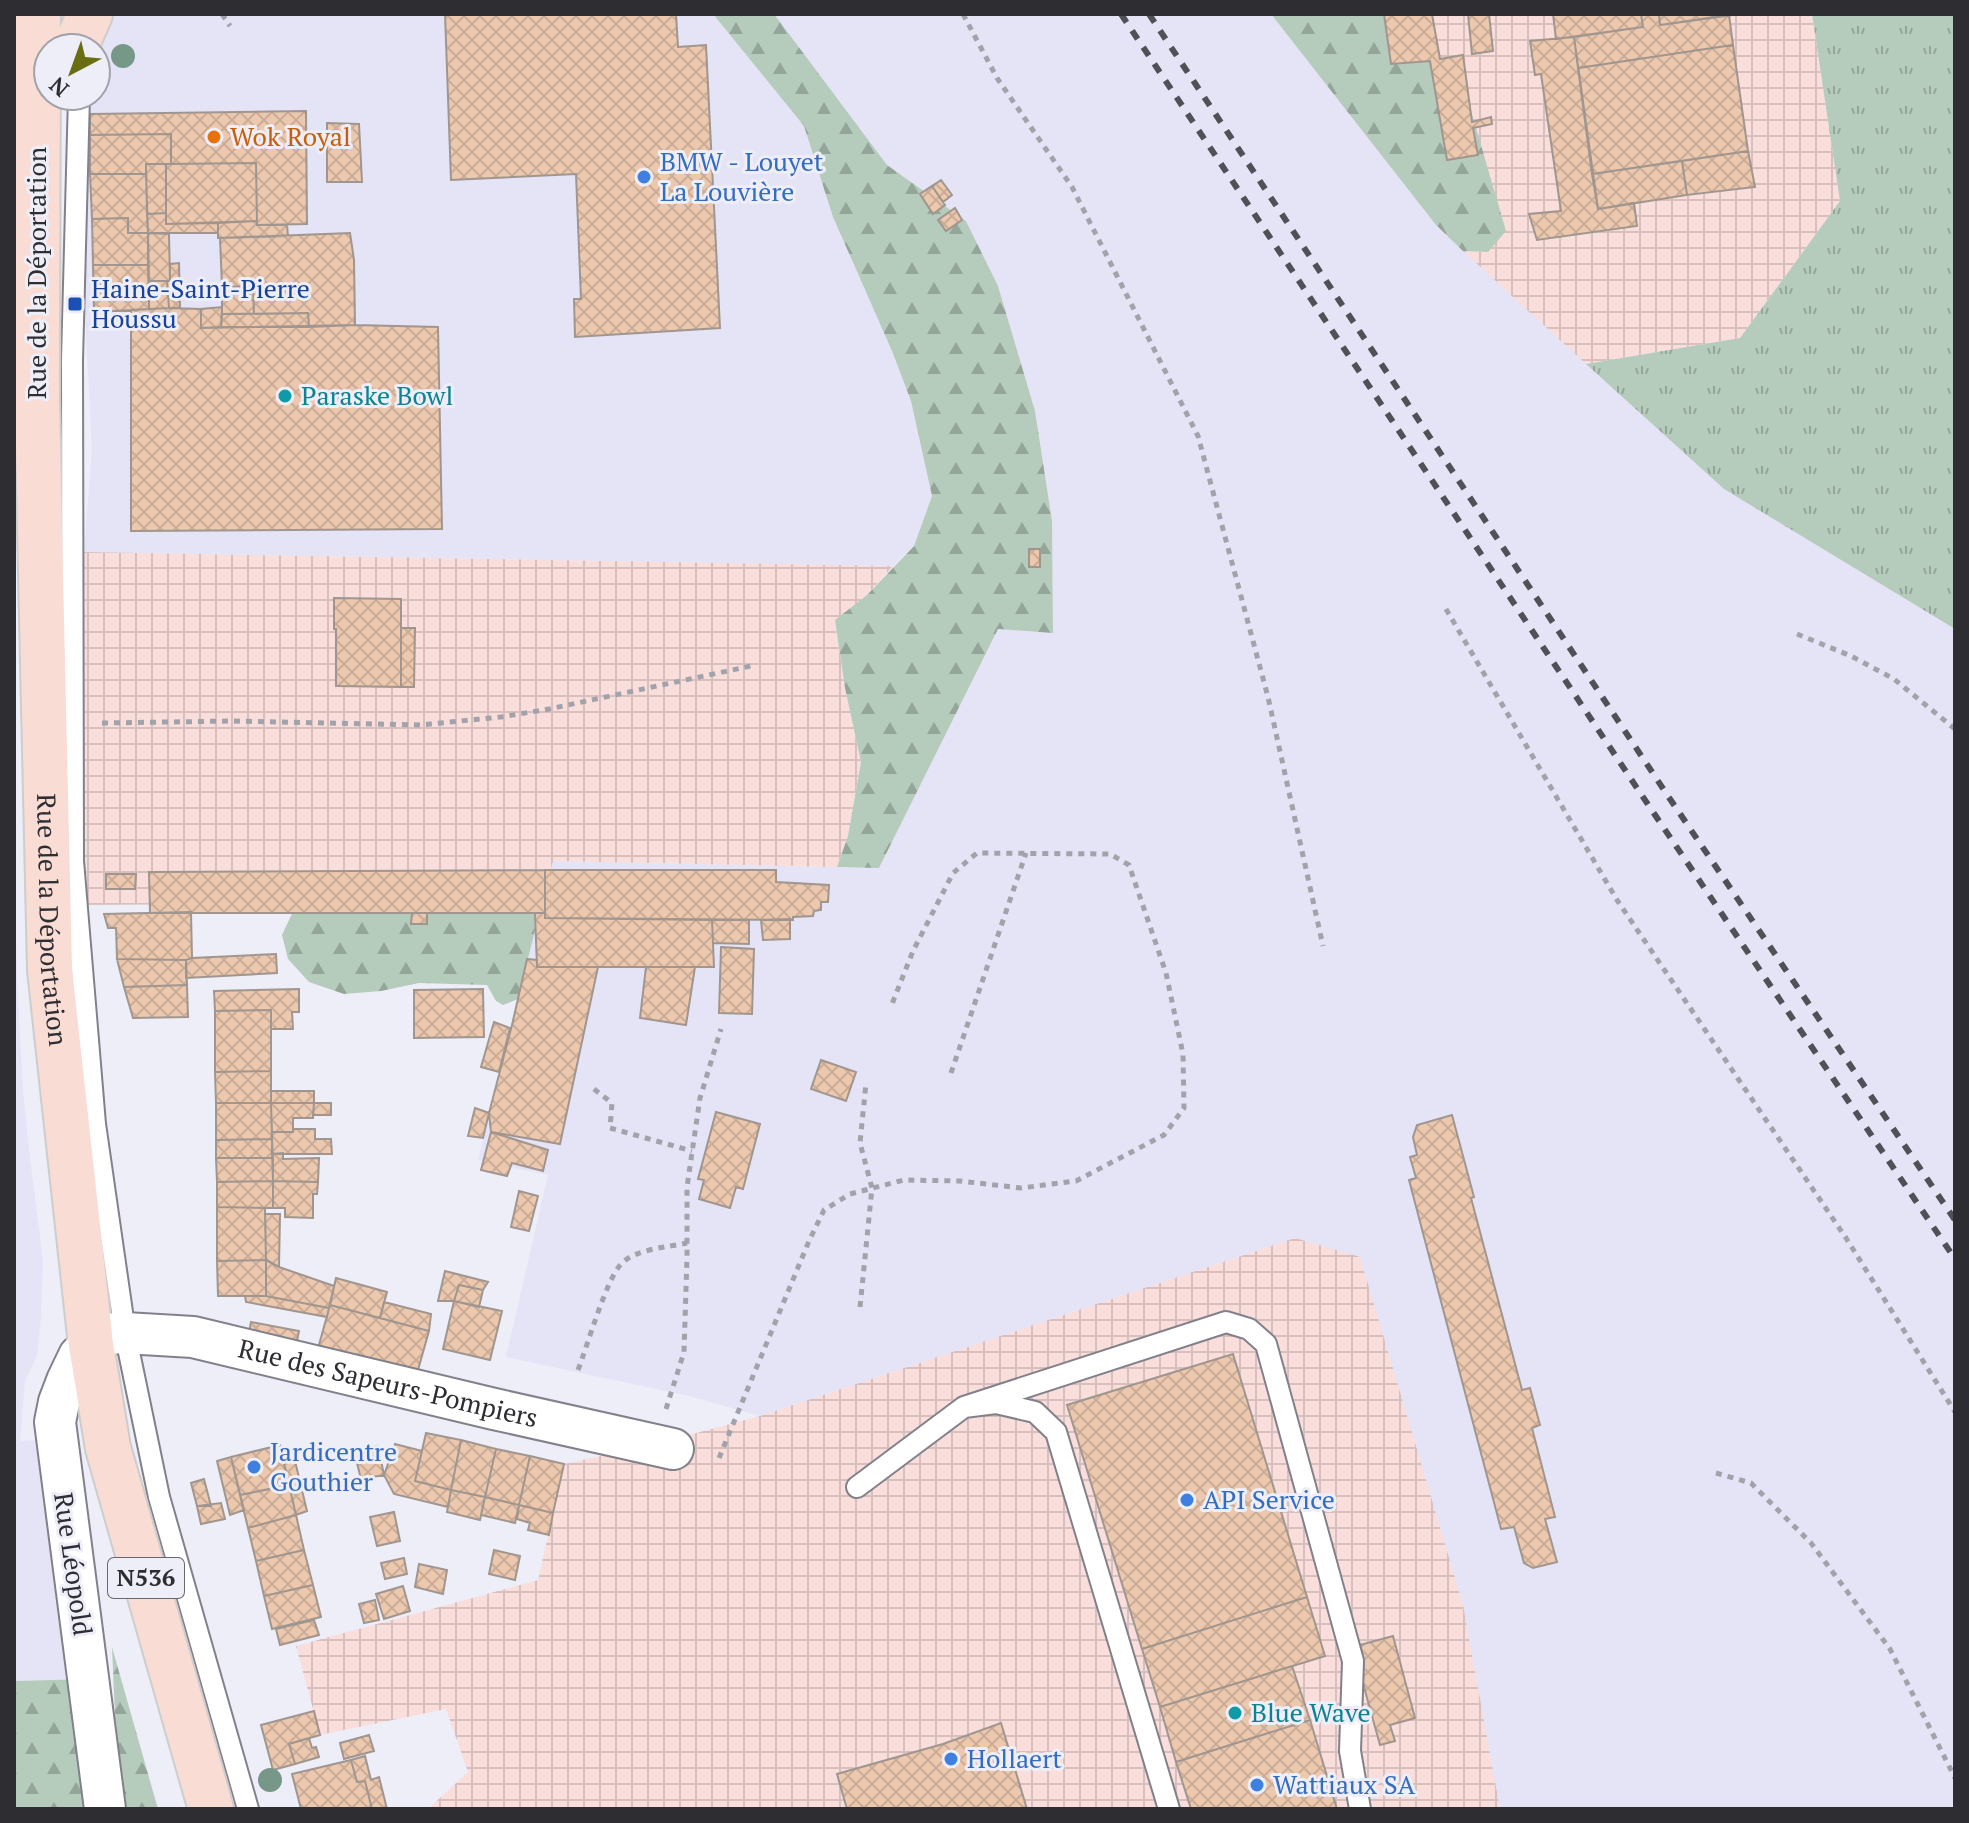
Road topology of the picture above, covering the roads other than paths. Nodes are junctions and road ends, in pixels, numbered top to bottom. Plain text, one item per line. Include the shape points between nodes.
1 (38, 14) edge
2 (48, 112) edge
3 (79, 112) edge
4 (37, 137) junction
5 (107, 1337) junction
6 (964, 1407) junction
7 (664, 1446) road end
8 (857, 1487) dead end
9 (105, 1809) edge
10 (211, 1809) edge
11 (248, 1809) edge
12 (1169, 1809) edge
13 (1360, 1809) edge

1 - 4 main road, Rue de la Déportation / N536
2 - 4 main road
3 - 5 lane, Rue de la Déportation via 72,360 73,861
4 - 5 main road, Rue de la Déportation / N536 via 37,426 50,970
5 - 7 street, Rue des Sapeurs-Pompiers via 193,1337
5 - 9 street, Rue Léopold via 79,1356 55,1422
5 - 10 main road, Rue de la Déportation / N536 via 108,1448
5 - 11 lane, Rue de la Déportation via 159,1497
6 - 8 lane
6 - 12 lane via 996,1403 1035,1412 1056,1432
6 - 13 lane via 1226,1322 1249,1329 1266,1344 1353,1661 1350,1751

